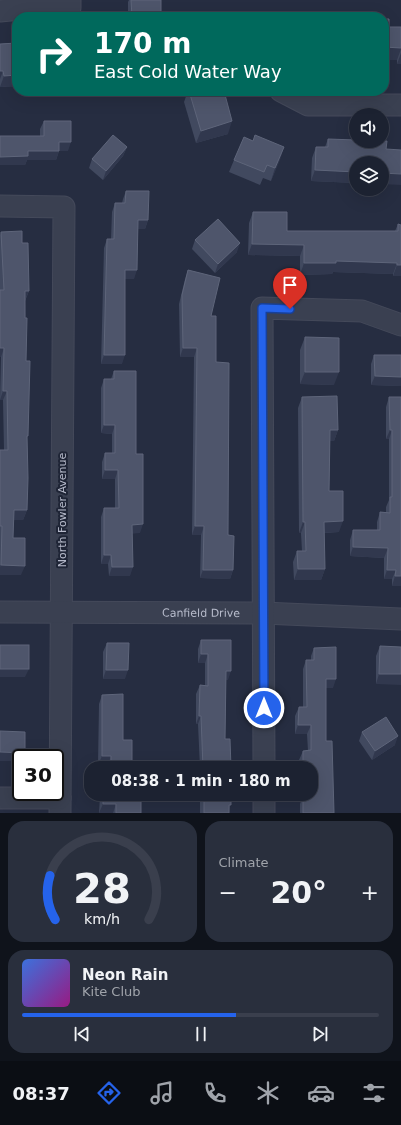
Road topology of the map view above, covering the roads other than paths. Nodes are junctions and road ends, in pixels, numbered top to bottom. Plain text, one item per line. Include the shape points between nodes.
1 (70, 0) edge
2 (0, 11) edge
3 (291, 96) edge
4 (401, 105) edge
5 (0, 206) edge
6 (401, 325) edge
7 (0, 612) edge
8 (61, 612) junction
9 (263, 613) junction
10 (401, 619) edge
11 (264, 761) edge
12 (0, 798) edge
13 (264, 801) edge
14 (60, 806) edge
15 (264, 813) edge

1 - 2 street via 70,8
3 - 4 street via 308,105
5 - 8 street, North Fowler Avenue via 64,207
6 - 9 street via 362,311 262,308
7 - 8 street, Canfield Drive
8 - 9 street, Canfield Drive
8 - 14 street, North Fowler Avenue
9 - 10 street, Canfield Drive
9 - 11 street
12 - 14 street
13 - 15 street

